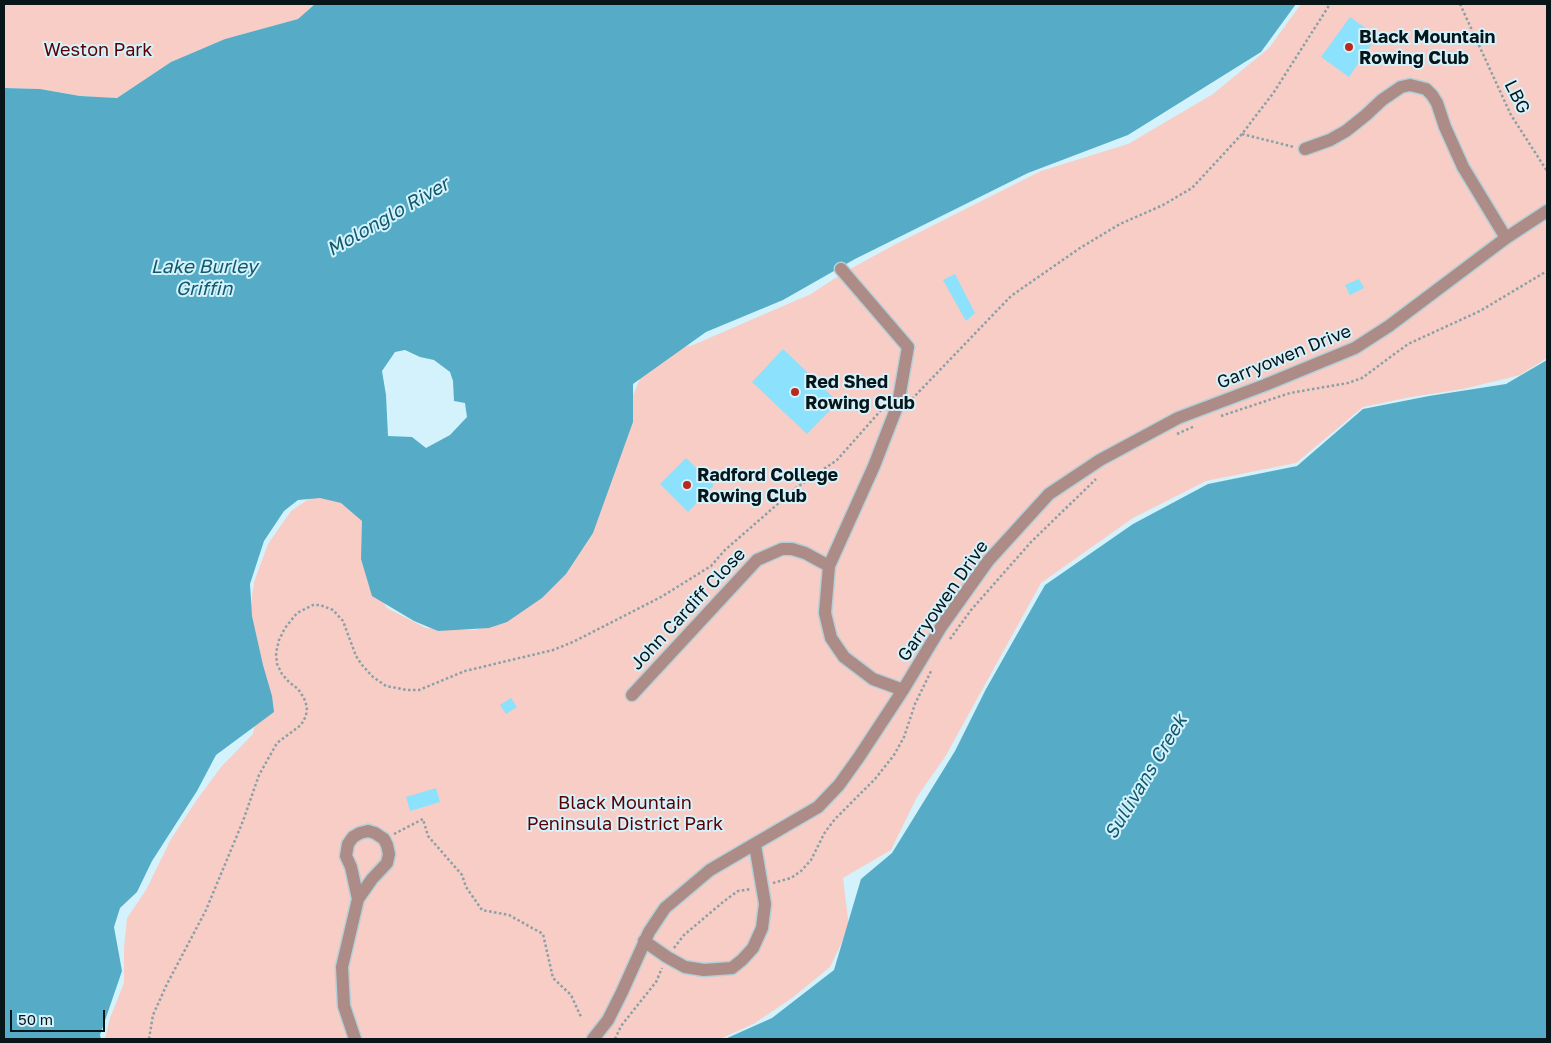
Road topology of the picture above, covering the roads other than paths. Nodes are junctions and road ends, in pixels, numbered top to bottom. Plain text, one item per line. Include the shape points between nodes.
1 (1305, 149) road end
2 (1547, 211) edge
3 (1506, 238) junction
4 (841, 269) dead end
5 (829, 566) junction
6 (903, 690) junction
7 (632, 695) dead end
8 (755, 845) junction
9 (358, 899) junction
10 (644, 941) junction
11 (355, 1039) edge
12 (593, 1039) edge

1 - 3 street via 1346,131 1401,87 1410,85 1426,89 1437,103 1462,166
2 - 3 street, Garryowen Drive
3 - 6 street, Garryowen Drive via 1390,326 1355,348 1178,418 1100,460 1049,494 988,561 941,627
4 - 5 street via 908,347 898,404
5 - 6 street via 825,613 831,638 844,657 873,679
5 - 7 street, John Cardiff Close via 792,548 757,560
6 - 8 street, Garryowen Drive via 859,757 818,807
8 - 10 street, Garryowen Drive via 710,870 688,888 665,908
8 - 10 street via 765,904 762,928 753,948 742,960 732,968 704,970 684,967
9 - 9 street via 346,856 348,844 360,833 375,833 387,845 387,863
9 - 11 street via 342,967 344,1006
10 - 12 street, Garryowen Drive via 608,1020

